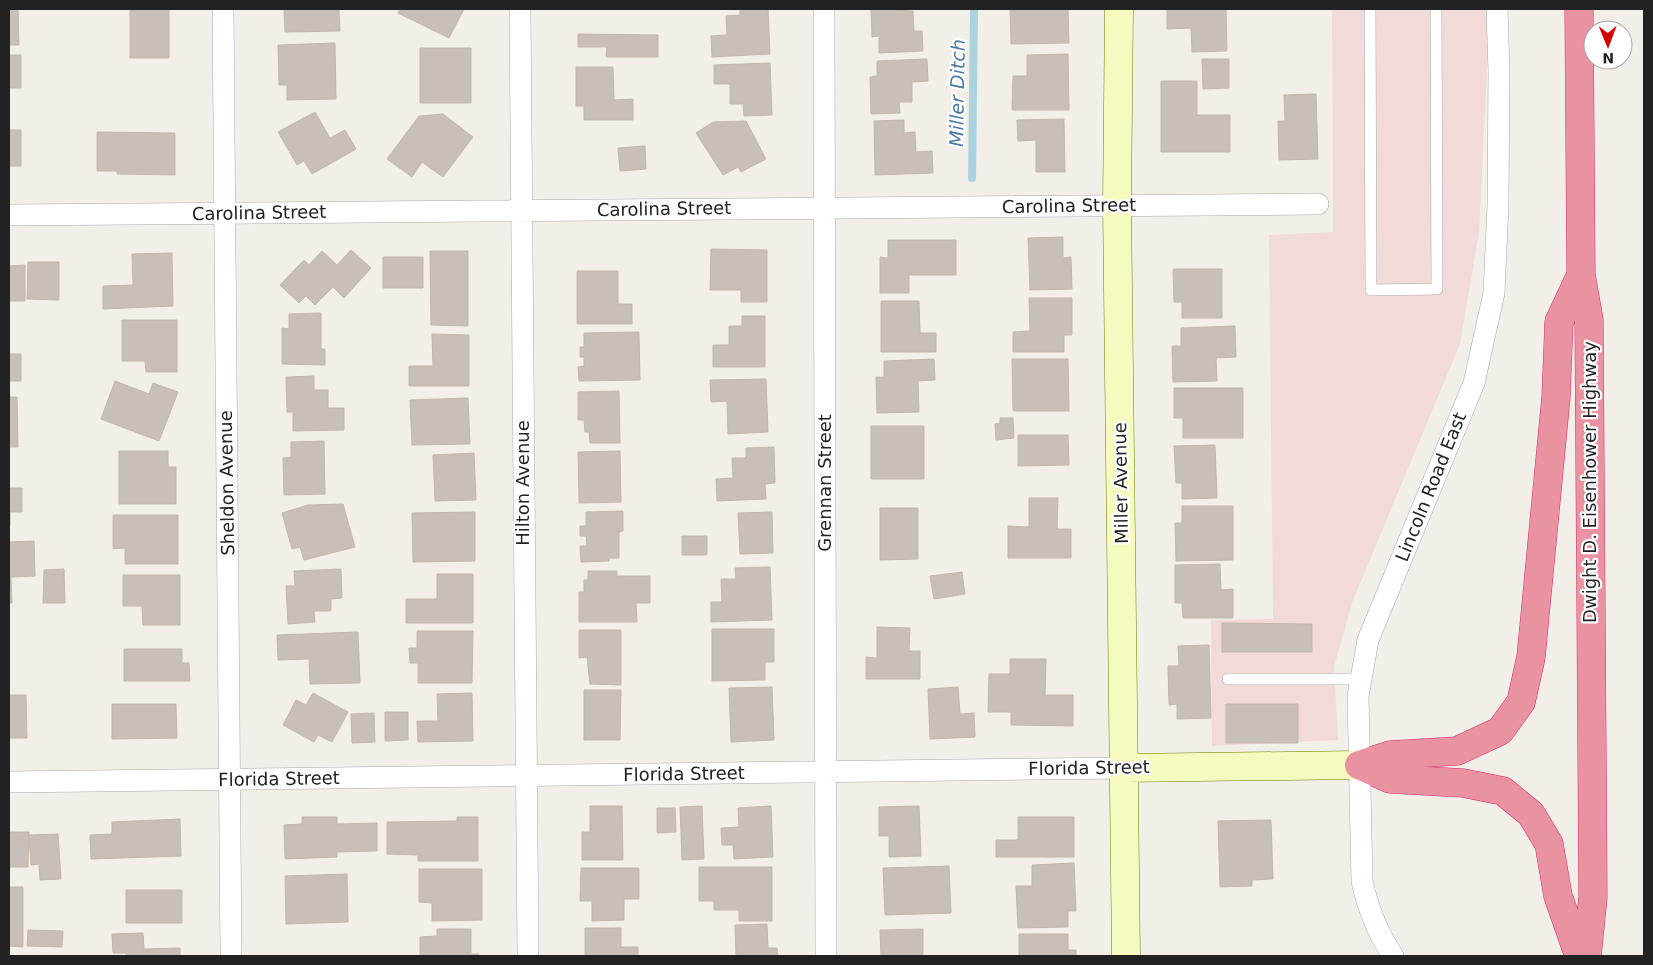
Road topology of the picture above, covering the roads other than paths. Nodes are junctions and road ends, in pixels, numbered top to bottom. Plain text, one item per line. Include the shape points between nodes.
1 (223, 9) edge
2 (520, 9) edge
3 (824, 9) edge
4 (1118, 9) edge
5 (1370, 9) edge
6 (1436, 9) edge
7 (1497, 9) edge
8 (1579, 9) edge
9 (1318, 204) dead end
10 (1117, 205) junction
11 (824, 208) junction
12 (521, 211) junction
13 (224, 213) junction
14 (9, 215) edge
15 (1581, 275) junction
16 (1228, 679) dead end
17 (1361, 679) junction
18 (1359, 764) junction
19 (1124, 768) junction
20 (826, 772) junction
21 (526, 776) junction
22 (231, 779) junction
23 (9, 782) edge
24 (231, 956) edge
25 (528, 956) edge
26 (826, 956) edge
27 (1126, 956) edge
28 (1393, 956) edge
29 (1579, 956) edge
30 (1587, 956) edge

1 - 13 street, Sheldon Avenue
2 - 12 street, Hilton Avenue
3 - 11 street, Grennan Street
4 - 10 street, Miller Avenue
5 - 6 lane via 1371,290 1437,289
7 - 17 street, Lincoln Road East via 1498,195 1494,292 1474,383 1368,640
8 - 15 highway, Dwight D. Eisenhower Highway
9 - 10 street, Carolina Street
10 - 11 street, Carolina Street
10 - 19 street, Miller Avenue
11 - 12 street, Carolina Street
11 - 20 street, Grennan Street
12 - 13 street, Carolina Street
12 - 21 street, Hilton Avenue
13 - 14 street, Carolina Street
13 - 22 street, Sheldon Avenue
15 - 18 highway via 1559,322 1556,397 1532,647 1521,702 1500,731 1457,751 1390,755
15 - 30 highway, Dwight D. Eisenhower Highway via 1589,330 1593,898
16 - 17 lane
17 - 18 street, Lincoln Road East via 1358,696
18 - 19 street, Florida Street
18 - 28 street, Lincoln Road East via 1362,881 1369,910 1381,939
18 - 29 highway via 1390,779 1464,783 1503,791 1531,814 1549,844 1558,896
19 - 20 street, Florida Street
19 - 27 street, Miller Avenue
20 - 21 street, Florida Street
20 - 26 street, Grennan Street
21 - 22 street, Florida Street
21 - 25 street, Hilton Avenue
22 - 23 street, Florida Street
22 - 24 street, Sheldon Avenue

